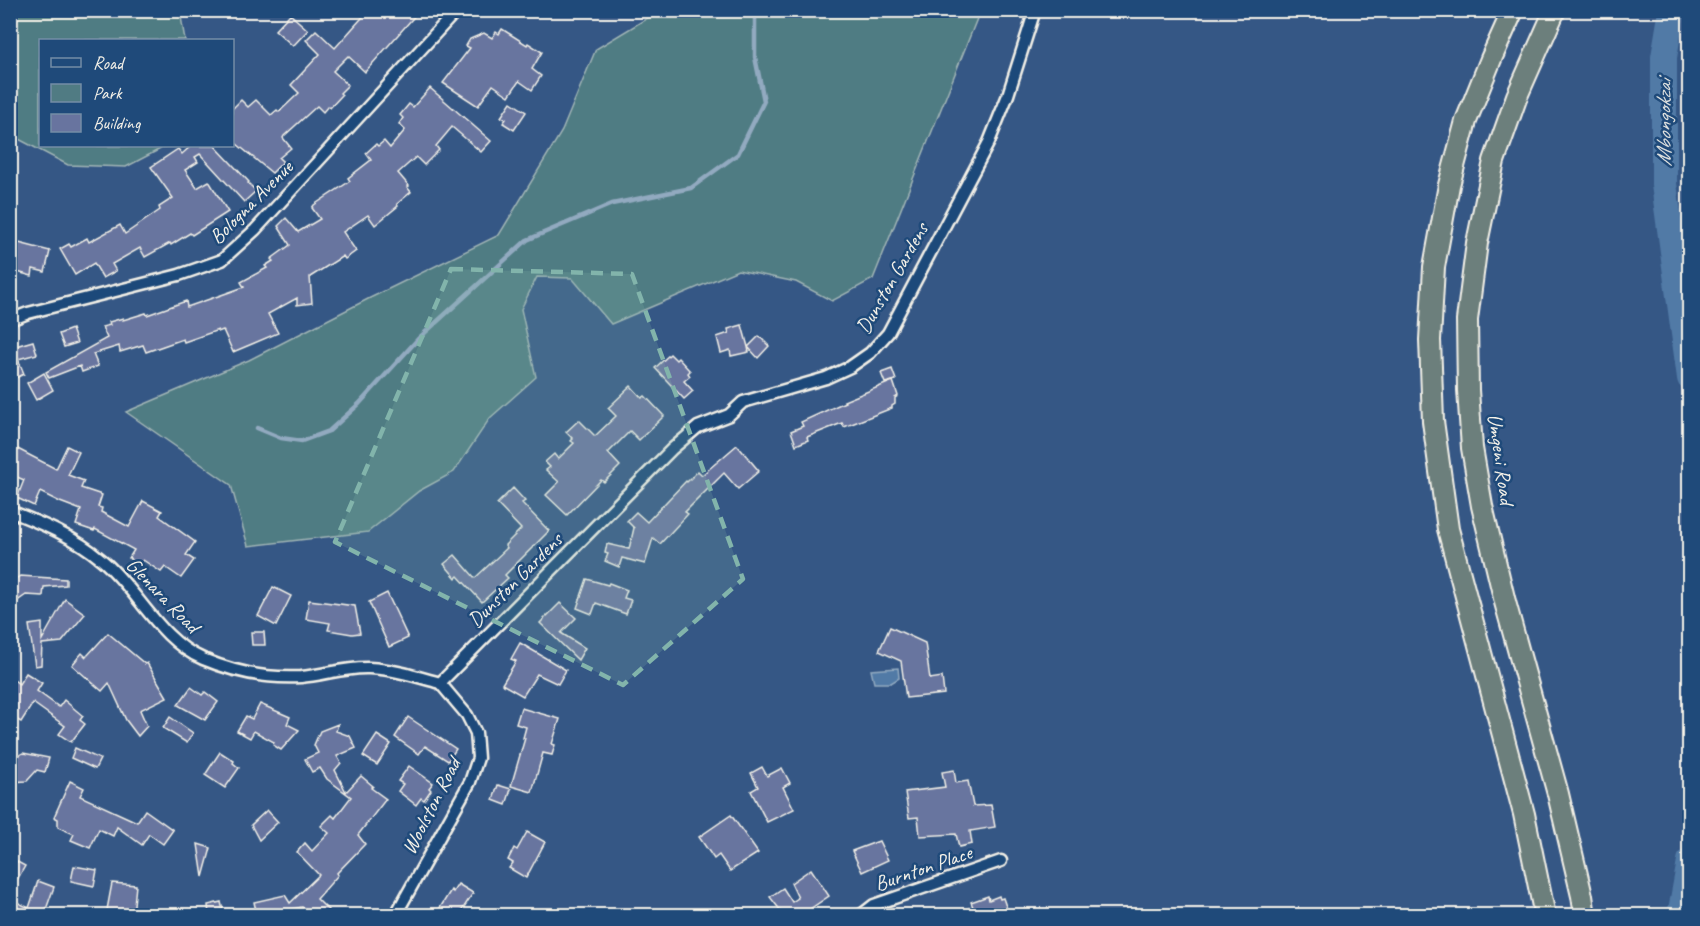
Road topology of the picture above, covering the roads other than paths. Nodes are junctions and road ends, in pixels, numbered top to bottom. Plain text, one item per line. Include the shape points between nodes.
1 (457, 10) edge
2 (1035, 10) edge
3 (1513, 10) edge
4 (1555, 10) edge
5 (10, 320) edge
6 (10, 511) edge
7 (440, 683) junction
8 (1001, 861) dead end
9 (395, 915) edge
10 (860, 915) edge
11 (1545, 915) edge
12 (1585, 915) edge

1 - 5 street, Bologna Avenue via 255,230 222,260
2 - 7 street, Dunston Gardens via 989,142 882,340 850,368 743,402 729,415 698,427
3 - 11 highway via 1466,122 1449,185 1434,267 1430,340 1433,421 1448,529 1524,814
4 - 12 highway, Umgeni Road via 1517,96 1494,161 1477,243 1467,320 1468,390 1482,506 1558,794
6 - 7 street, Glenara Road via 59,531 103,561 173,638 200,657 229,669 265,676 302,677 370,668
7 - 9 street, Woolston Road via 476,733 478,758 470,782
8 - 10 street, Burnton Place via 886,900

